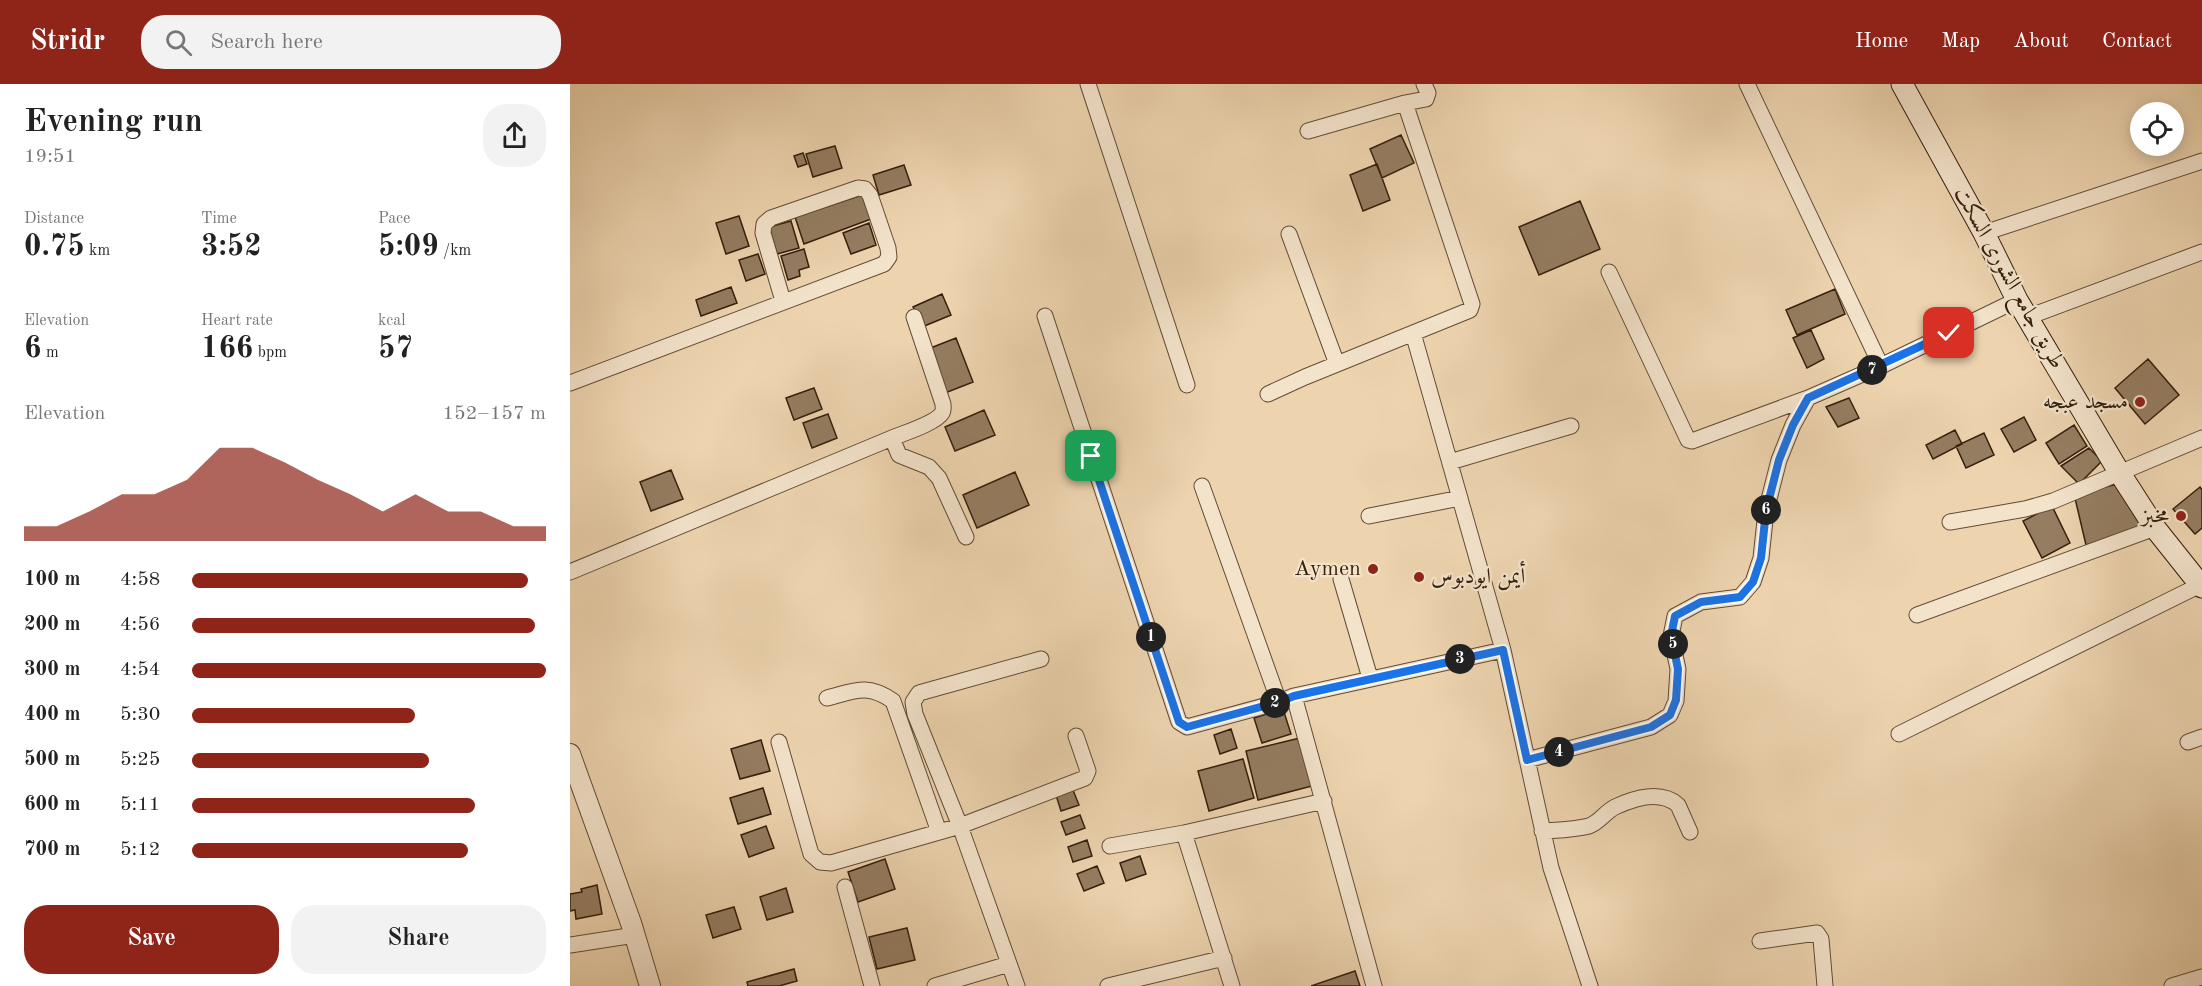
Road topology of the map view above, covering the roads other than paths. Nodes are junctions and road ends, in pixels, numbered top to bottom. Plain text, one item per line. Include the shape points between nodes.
1 (1088, 84) edge
2 (1424, 84) edge
3 (1747, 84) edge
4 (1902, 84) edge
5 (1405, 103) junction
6 (1308, 131) dead end
7 (2202, 161) edge
8 (1984, 233) junction
9 (1289, 234) dead end
10 (2202, 252) edge
11 (1609, 272) dead end
12 (783, 301) junction
13 (2023, 309) junction
14 (1045, 316) dead end
15 (914, 317) dead end
16 (1413, 333) junction
17 (1336, 364) junction
18 (1881, 366) junction
19 (570, 383) edge
20 (1187, 385) dead end
21 (1268, 394) dead end
22 (1808, 398) junction
23 (1571, 426) dead end
24 (892, 438) junction
25 (2202, 438) edge
26 (1450, 462) junction
27 (2119, 472) junction
28 (1203, 486) dead end
29 (1460, 498) junction
30 (1369, 516) dead end
31 (1950, 522) dead end
32 (2155, 528) junction
33 (966, 537) dead end
34 (570, 572) edge
35 (1341, 579) dead end
36 (2201, 586) edge
37 (1917, 615) dead end
38 (1503, 650) junction
39 (1041, 659) dead end
40 (1370, 678) junction
41 (1294, 696) junction
42 (826, 698) dead end
43 (1279, 702) junction
44 (1899, 734) dead end
45 (1077, 736) dead end
46 (779, 742) dead end
47 (1527, 760) junction
48 (571, 761) edge
49 (1324, 801) junction
50 (960, 826) junction
51 (1542, 831) junction
52 (939, 832) junction
53 (1690, 832) dead end
54 (1184, 833) junction
55 (1110, 846) dead end
56 (845, 886) dead end
57 (635, 935) junction
58 (1760, 940) dead end
59 (570, 945) edge
60 (1224, 958) junction
61 (1009, 964) junction
62 (2202, 977) edge
63 (651, 986) edge
64 (872, 986) edge
65 (935, 986) edge
66 (1017, 986) edge
67 (1108, 986) edge
68 (1232, 986) edge
69 (1374, 986) edge
70 (1590, 986) edge
71 (1825, 986) edge
72 (2172, 986) edge

1 - 20 street
2 - 5 street via 1426,99
3 - 18 street
4 - 8 main road, طريق جامع الشورى السكت
5 - 6 street
5 - 16 street via 1472,304 1470,310
7 - 8 street
8 - 13 main road, طريق جامع الشورى السكت
9 - 17 street
10 - 13 street
11 - 22 street via 1688,440
12 - 12 street via 763,233 764,224 771,218 858,188 865,189 888,248 884,264
12 - 19 street
13 - 18 street
13 - 27 main road, طريق جامع الشورى السكت
14 - 43 street via 1179,722 1187,727
15 - 24 street via 943,410 931,422
16 - 17 street
16 - 26 street
17 - 21 street
18 - 22 street
22 - 47 street via 1779,460 1753,582 1740,597 1701,602 1675,616 1671,636 1678,669 1676,700 1670,715 1651,727
23 - 26 street
24 - 33 street via 899,455 929,467 939,478
24 - 34 street
25 - 27 street
26 - 29 street
27 - 31 street via 2053,501
27 - 32 main road, طريق جامع الشورى السكت
28 - 43 street
29 - 30 street
29 - 38 street
32 - 36 main road, طريق جامع الشورى السكت
32 - 37 street
35 - 40 street
36 - 44 street
38 - 40 street
38 - 47 street
39 - 50 street via 919,693 913,702
40 - 41 street
41 - 43 street
41 - 49 street
42 - 52 street via 873,689 893,701
45 - 50 street via 1088,771 1085,777
46 - 52 street via 811,854 820,862 831,863
47 - 51 street
48 - 57 street
49 - 54 street
49 - 69 street
50 - 52 street
50 - 61 street
51 - 53 street via 1581,828 1614,807 1661,796 1678,805
51 - 70 street
54 - 55 street
54 - 60 street
56 - 64 street
57 - 59 street
57 - 63 street
58 - 71 street via 1817,933 1821,939
60 - 67 street
60 - 68 street
61 - 65 street
61 - 66 street
62 - 72 street

